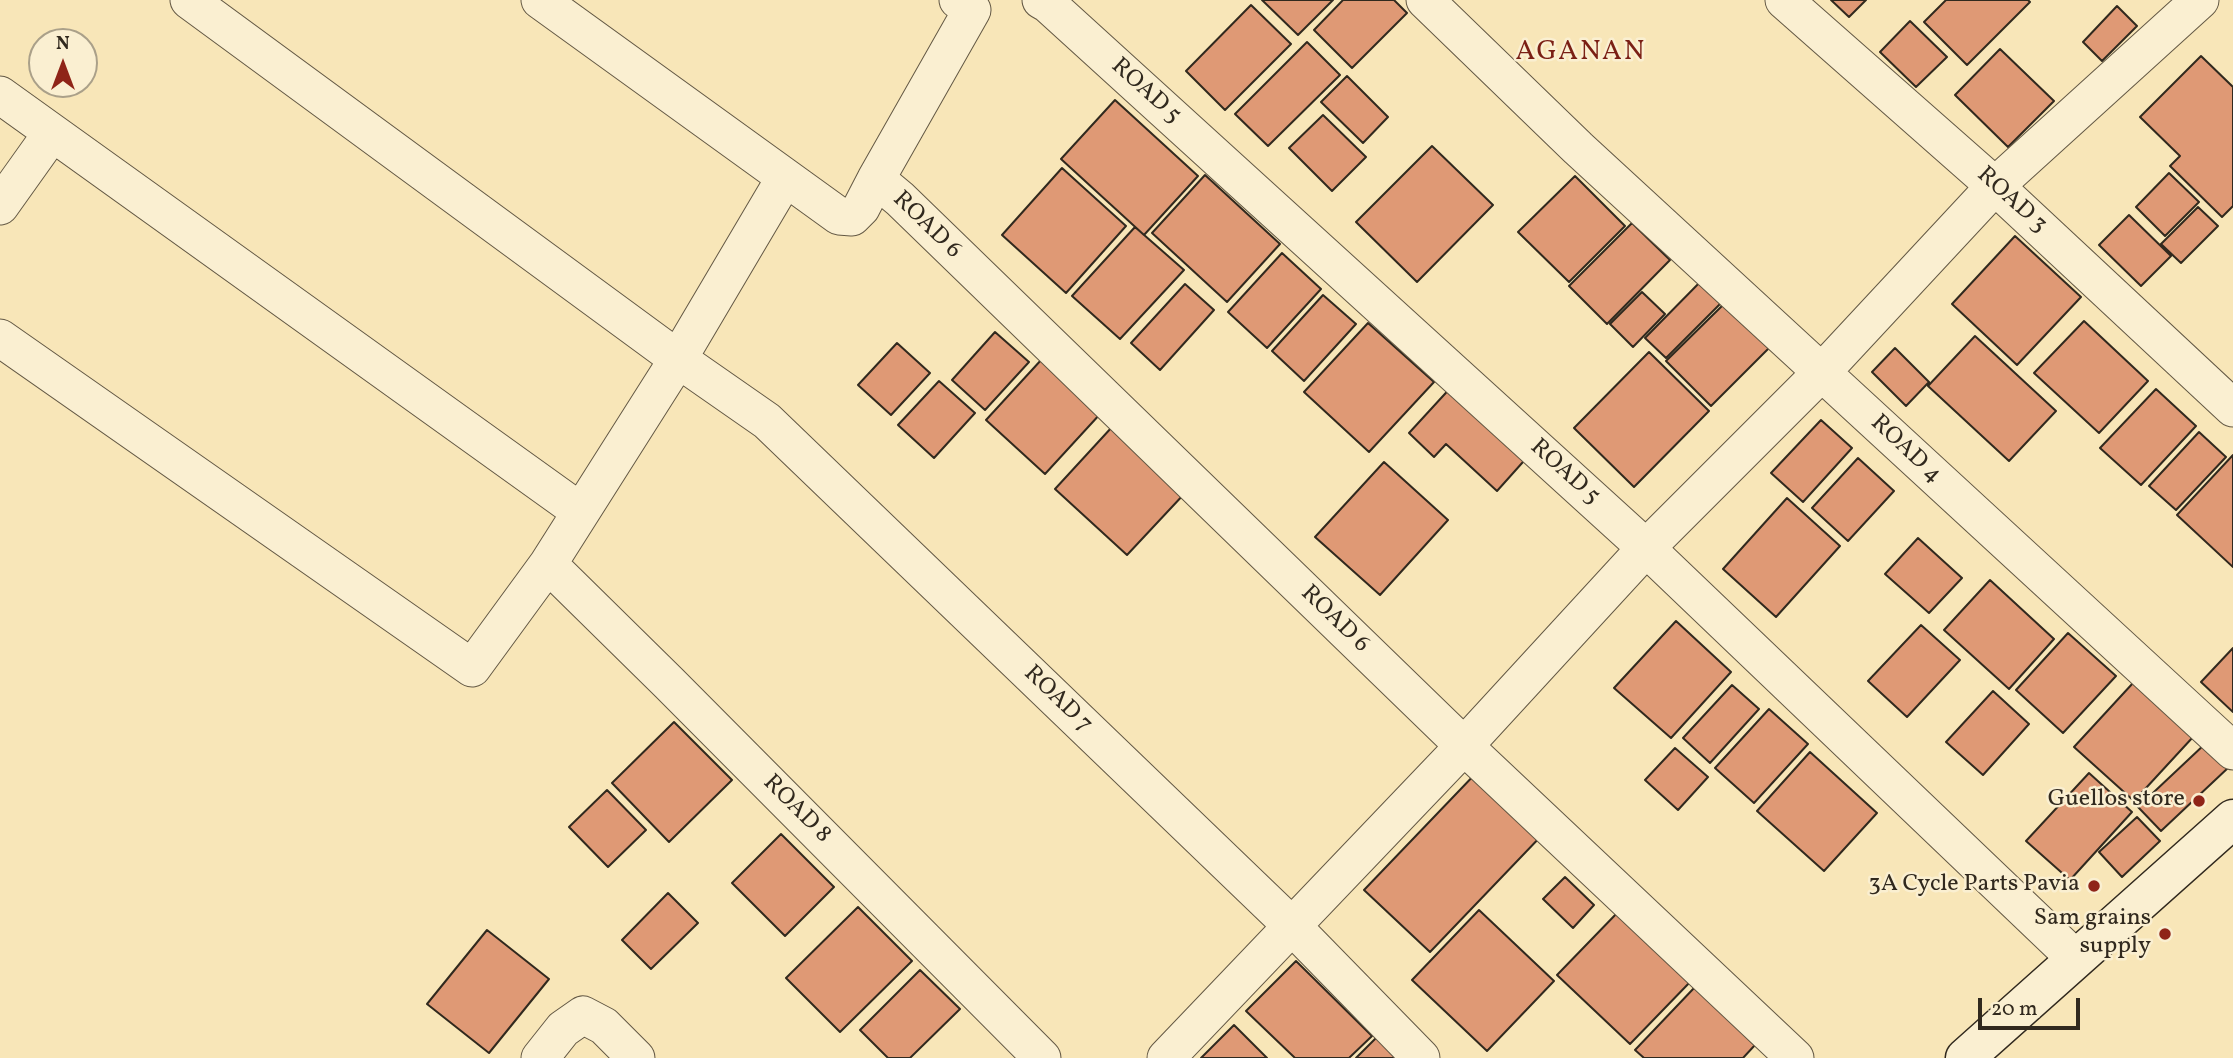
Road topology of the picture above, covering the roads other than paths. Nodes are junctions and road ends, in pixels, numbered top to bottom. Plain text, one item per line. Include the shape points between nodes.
1 (189, 0) edge
2 (540, 0) edge
3 (1041, 0) edge
4 (1425, 0) edge
5 (1784, 0) edge
6 (2200, 0) edge
7 (968, 3) edge
8 (0, 95) edge
9 (52, 132) junction
10 (785, 178) junction
11 (876, 179) junction
12 (1995, 186) junction
13 (0, 206) edge
14 (0, 338) edge
15 (678, 359) junction
16 (1821, 373) junction
17 (2233, 408) edge
18 (581, 512) junction
19 (1646, 548) junction
20 (548, 564) junction
21 (1464, 746) junction
22 (2233, 751) edge
23 (2233, 819) edge
24 (1292, 926) junction
25 (2076, 959) junction
26 (540, 1058) edge
27 (636, 1058) edge
28 (1042, 1058) edge
29 (1166, 1058) edge
30 (1421, 1058) edge
31 (1795, 1058) edge
32 (1965, 1058) edge

1 - 15 street, ROAD 7
2 - 10 street
3 - 19 street, ROAD 5
4 - 16 street, ROAD 4
5 - 12 street, ROAD 3
6 - 12 street
7 - 11 street
8 - 9 street
9 - 13 street
9 - 18 street
10 - 11 street via 839,216 852,217 862,208
10 - 15 street
11 - 21 street, ROAD 6
12 - 16 street
12 - 17 street, ROAD 3
14 - 20 street via 471,668
15 - 18 street
15 - 24 street, ROAD 7 via 767,421
16 - 19 street
16 - 22 street, ROAD 4
18 - 20 street
19 - 21 street
19 - 25 street, ROAD 5
20 - 28 street, ROAD 8
21 - 24 street
21 - 31 street, ROAD 6
23 - 25 main road
24 - 29 street
24 - 30 street, ROAD 7
25 - 32 main road
26 - 27 street via 562,1029 583,1015 604,1026

